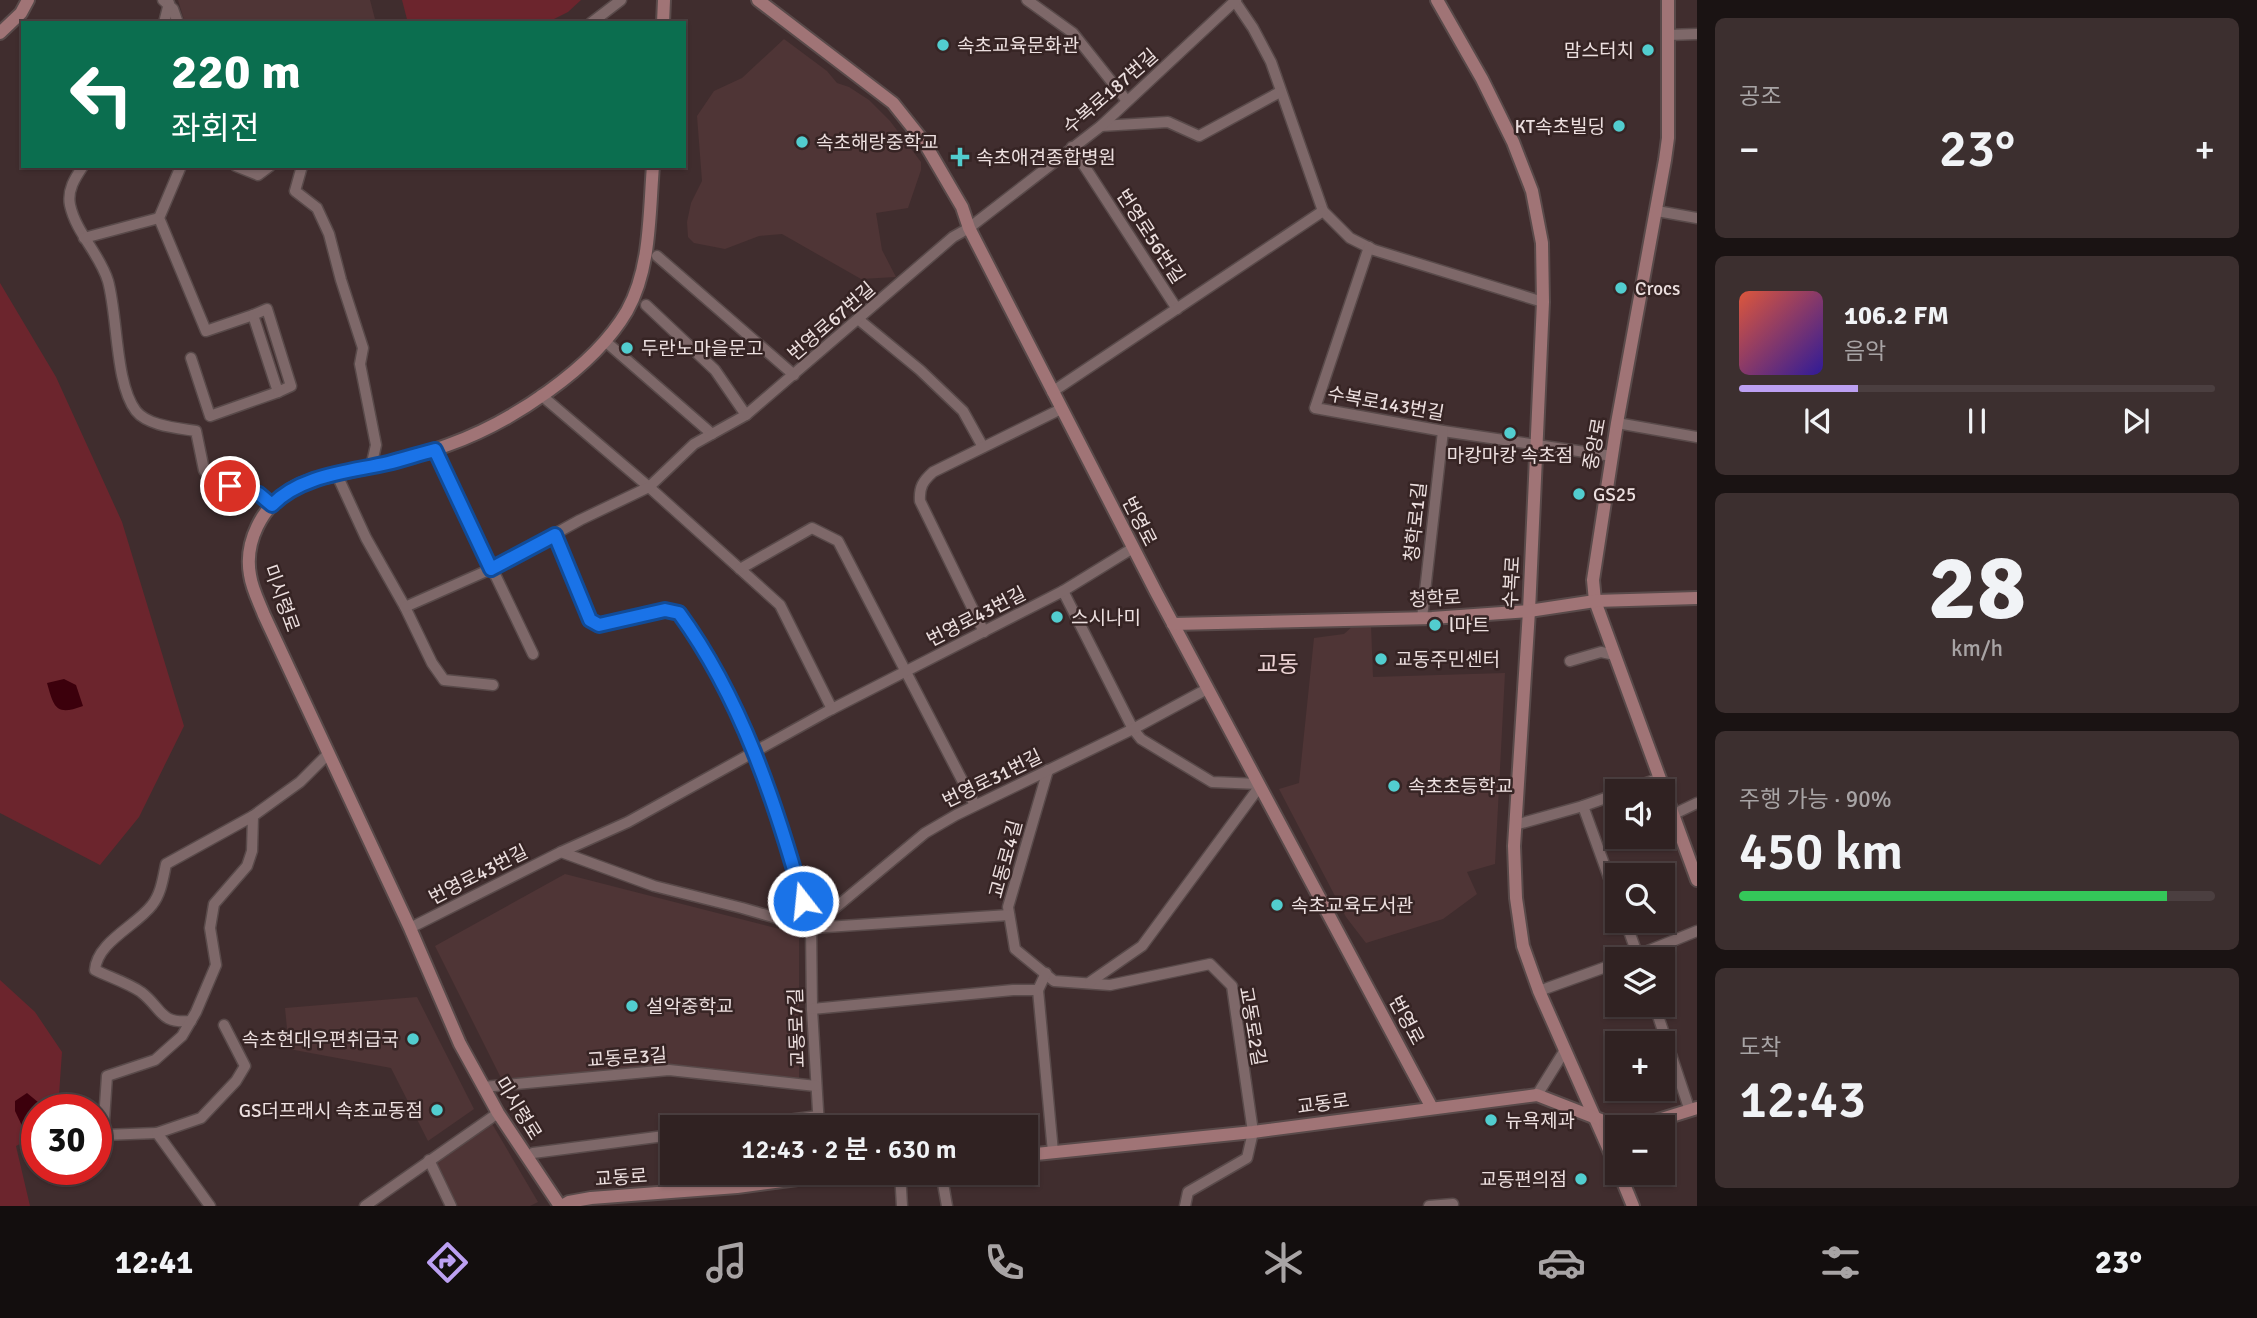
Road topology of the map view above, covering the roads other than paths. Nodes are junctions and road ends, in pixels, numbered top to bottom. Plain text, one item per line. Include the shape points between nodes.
1 (28, 0) edge
2 (621, 0) edge
3 (664, 0) edge
4 (758, 0) edge
5 (1027, 0) edge
6 (1235, 0) edge
7 (1437, 0) edge
8 (1668, 0) edge
9 (167, 2) edge
10 (164, 21) edge
11 (177, 21) edge
12 (594, 21) edge
13 (663, 21) edge
14 (0, 33) edge
15 (1697, 34) edge
16 (1668, 35) junction
17 (1280, 92) junction
18 (1127, 102) junction
19 (1101, 126) junction
20 (1072, 147) junction
21 (82, 168) edge
22 (180, 168) edge
23 (240, 168) edge
24 (268, 168) edge
25 (301, 168) edge
26 (653, 168) edge
27 (1323, 211) junction
28 (1657, 211) junction
29 (159, 218) junction
30 (1697, 218) edge
31 (969, 228) junction
32 (85, 237) junction
33 (1369, 247) junction
34 (657, 256) dead end
35 (1543, 302) junction
36 (646, 305) dead end
37 (1177, 309) junction
38 (253, 315) junction
39 (858, 319) junction
40 (605, 341) junction
41 (191, 358) dead end
42 (794, 375) junction
43 (278, 392) junction
44 (1052, 392) junction
45 (541, 395) junction
46 (1061, 409) junction
47 (746, 415) junction
48 (1617, 422) junction
49 (1443, 431) junction
50 (712, 434) junction
51 (1697, 437) edge
52 (1536, 443) junction
53 (983, 447) junction
54 (435, 450) junction
55 (1612, 456) junction
56 (371, 467) junction
57 (337, 475) junction
58 (649, 487) junction
59 (272, 505) junction
60 (555, 535) junction
61 (1133, 548) junction
62 (491, 569) junction
63 (740, 569) junction
64 (1063, 591) junction
65 (1697, 598) edge
66 (1595, 601) junction
67 (405, 607) junction
68 (1529, 611) junction
69 (1422, 618) junction
70 (1173, 624) junction
71 (984, 632) junction
72 (534, 654) dead end
73 (1615, 655) junction
74 (1570, 661) dead end
75 (906, 672) junction
76 (493, 685) dead end
77 (1207, 689) junction
78 (832, 709) junction
79 (1133, 729) junction
80 (754, 751) junction
81 (328, 754) junction
82 (1048, 770) junction
83 (1660, 778) edge
84 (1259, 785) junction
85 (1605, 798) edge
86 (1697, 803) edge
87 (975, 805) junction
88 (1583, 806) junction
89 (1675, 814) edge
90 (253, 816) junction
91 (1675, 817) edge
92 (1515, 825) junction
93 (561, 852) junction
94 (1605, 867) edge
95 (1697, 880) edge
96 (1009, 915) junction
97 (410, 928) junction
98 (811, 928) junction
99 (1697, 931) edge
100 (1660, 947) edge
101 (1605, 967) edge
102 (1050, 977) junction
103 (1089, 983) junction
104 (1038, 990) junction
105 (1539, 991) junction
106 (812, 1009) junction
107 (1659, 1017) edge
108 (191, 1021) junction
109 (224, 1026) dead end
110 (1565, 1049) junction
111 (816, 1086) junction
112 (483, 1087) junction
113 (1537, 1095) junction
114 (1432, 1108) junction
115 (1693, 1110) edge
116 (498, 1113) junction
117 (818, 1115) edge
118 (1675, 1115) edge
119 (1595, 1118) junction
120 (1605, 1122) edge
121 (1253, 1132) junction
122 (157, 1133) junction
123 (660, 1137) edge
124 (1605, 1141) edge
125 (1053, 1152) junction
126 (533, 1153) dead end
127 (1038, 1154) edge
128 (429, 1160) junction
129 (756, 1185) edge
130 (901, 1185) edge
131 (943, 1185) edge
132 (1624, 1185) edge
133 (210, 1206) edge
134 (365, 1206) edge
135 (451, 1206) edge
136 (561, 1206) edge
137 (902, 1206) edge
138 (947, 1206) edge
139 (1185, 1206) edge
140 (1429, 1206) edge
141 (1452, 1206) edge
142 (1633, 1206) edge

1 - 14 street
2 - 12 street
3 - 13 street
4 - 31 street, 번영로 via 893,103 924,142 962,207
5 - 18 street via 1073,33
6 - 17 street via 1271,62
6 - 18 street, 수복로187번길
7 - 35 street, 수복로 via 1482,79 1532,191 1542,243
8 - 16 street, 중앙로
9 - 10 street
9 - 11 street
15 - 16 street
16 - 28 street, 중앙로 via 1668,138
17 - 19 street via 1199,135 1168,122
17 - 27 street
18 - 19 street, 수복로187번길
19 - 20 street, 수복로187번길
20 - 31 street, 수복로187번길
20 - 37 street, 번영로56번길
21 - 32 street via 72,182 69,202
22 - 29 street
23 - 24 street via 258,176
25 - 56 street via 295,191 317,208 329,234 363,348 360,364 376,445
26 - 40 street, 미시령로 via 638,287
27 - 33 street via 1350,238
27 - 37 street, 번영로56번길
28 - 30 street
28 - 48 street, 중앙로
29 - 32 street
29 - 38 street via 206,331
31 - 39 street, 번영로67번길
31 - 44 street, 번영로
32 - 59 street via 107,280 124,389 136,412 164,425 196,431 210,478 259,494
33 - 35 street
33 - 49 street, 수복로143번길 via 1315,408
34 - 42 street
35 - 52 street, 수복로
36 - 47 street via 715,370
37 - 44 street, 번영로56번길
38 - 43 street
38 - 43 street via 267,309 292,387
39 - 42 street, 번영로67번길
39 - 53 street via 963,411
40 - 45 street, 미시령로
40 - 50 street
41 - 43 street via 210,416
42 - 47 street, 번영로67번길
44 - 46 street, 번영로
45 - 54 street, 미시령로 via 486,430
45 - 58 street
46 - 53 street
46 - 61 street, 번영로
47 - 50 street, 번영로67번길
48 - 51 street
48 - 55 street, 중앙로
49 - 52 street, 수복로143번길
49 - 69 street, 청학로1길
50 - 58 street, 번영로67번길 via 694,444
52 - 55 street, 수복로143번길
52 - 68 street, 수복로
53 - 71 street via 933,472 919,491
54 - 56 street, 미시령로
54 - 62 street
55 - 66 street, 중앙로 via 1593,568
56 - 57 street, 미시령로
57 - 59 street, 미시령로 via 291,490
57 - 67 street
58 - 60 street, 번영로67번길
58 - 63 street
59 - 81 street, 미시령로 via 253,537 250,576
60 - 62 street, 번영로67번길
60 - 80 street, 교동로7길 via 590,620 599,625 665,610 679,613 703,646
61 - 64 street, 번영로43번길
61 - 70 street, 번영로
62 - 67 street, 번영로67번길
62 - 72 street
63 - 75 street via 812,528 838,541
63 - 78 street via 780,605
64 - 71 street, 번영로43번길
64 - 79 street
65 - 66 street, 청학로
66 - 68 street, 청학로
66 - 73 street, 중앙로
67 - 76 street via 444,680
68 - 69 street, 청학로
68 - 92 street, 수복로
69 - 70 street, 청학로
70 - 77 street, 번영로
71 - 75 street, 번영로43번길
73 - 74 street via 1601,652
73 - 83 street, 중앙로
75 - 78 street, 번영로43번길
75 - 87 street
77 - 79 street, 번영로31번길
77 - 84 street, 번영로
78 - 80 street, 번영로43번길
79 - 82 street, 번영로31번길
79 - 84 street via 1141,739 1212,782
80 - 93 street, 번영로43번길 via 628,821
80 - 98 street, 교동로7길
81 - 90 street via 300,782
81 - 97 street, 미시령로
82 - 87 street, 번영로31번길
82 - 96 street, 교동로4길
84 - 103 street via 1142,947
84 - 114 street, 번영로
85 - 88 street
86 - 89 street
87 - 98 street, 번영로31번길 via 925,833
88 - 92 street
88 - 94 street
90 - 108 street via 247,866 214,904 210,929 216,965
90 - 108 street via 166,864 152,905 104,949 96,963 95,970 139,991 174,1023
91 - 95 street, 중앙로
92 - 105 street, 수복로 via 1516,898 1523,946
93 - 97 street, 번영로43번길
93 - 98 street via 654,886
96 - 98 street
96 - 102 street, 교동로4길 via 1014,949
97 - 112 street, 미시령로
98 - 106 street, 교동로7길
99 - 100 street
101 - 105 street
102 - 103 street, 교동로2길
102 - 104 street
103 - 121 street, 교동로2길 via 1110,985 1210,964 1232,986
104 - 106 street
104 - 125 street
105 - 110 street, 수복로
106 - 111 street, 교동로7길
107 - 115 street
108 - 122 street via 182,1036 155,1060 107,1076 103,1135
109 - 122 street via 245,1066 236,1081 201,1118
110 - 113 street
110 - 119 street, 수복로
111 - 112 street, 교동로3길 via 669,1069
111 - 117 street, 교동로7길
112 - 116 street, 미시령로
113 - 114 street, 교동로
113 - 119 street, 교동로
114 - 121 street, 교동로
115 - 118 street
116 - 128 street
116 - 136 street, 미시령로
119 - 120 street, 교동로
119 - 124 street, 수복로
121 - 125 street, 교동로
121 - 139 street via 1247,1158 1188,1192
122 - 133 street
123 - 126 street
125 - 127 street, 교동로
128 - 134 street
128 - 135 street
129 - 136 street, 교동로 via 591,1198
130 - 137 street
131 - 138 street
132 - 142 street, 수복로
140 - 141 street

